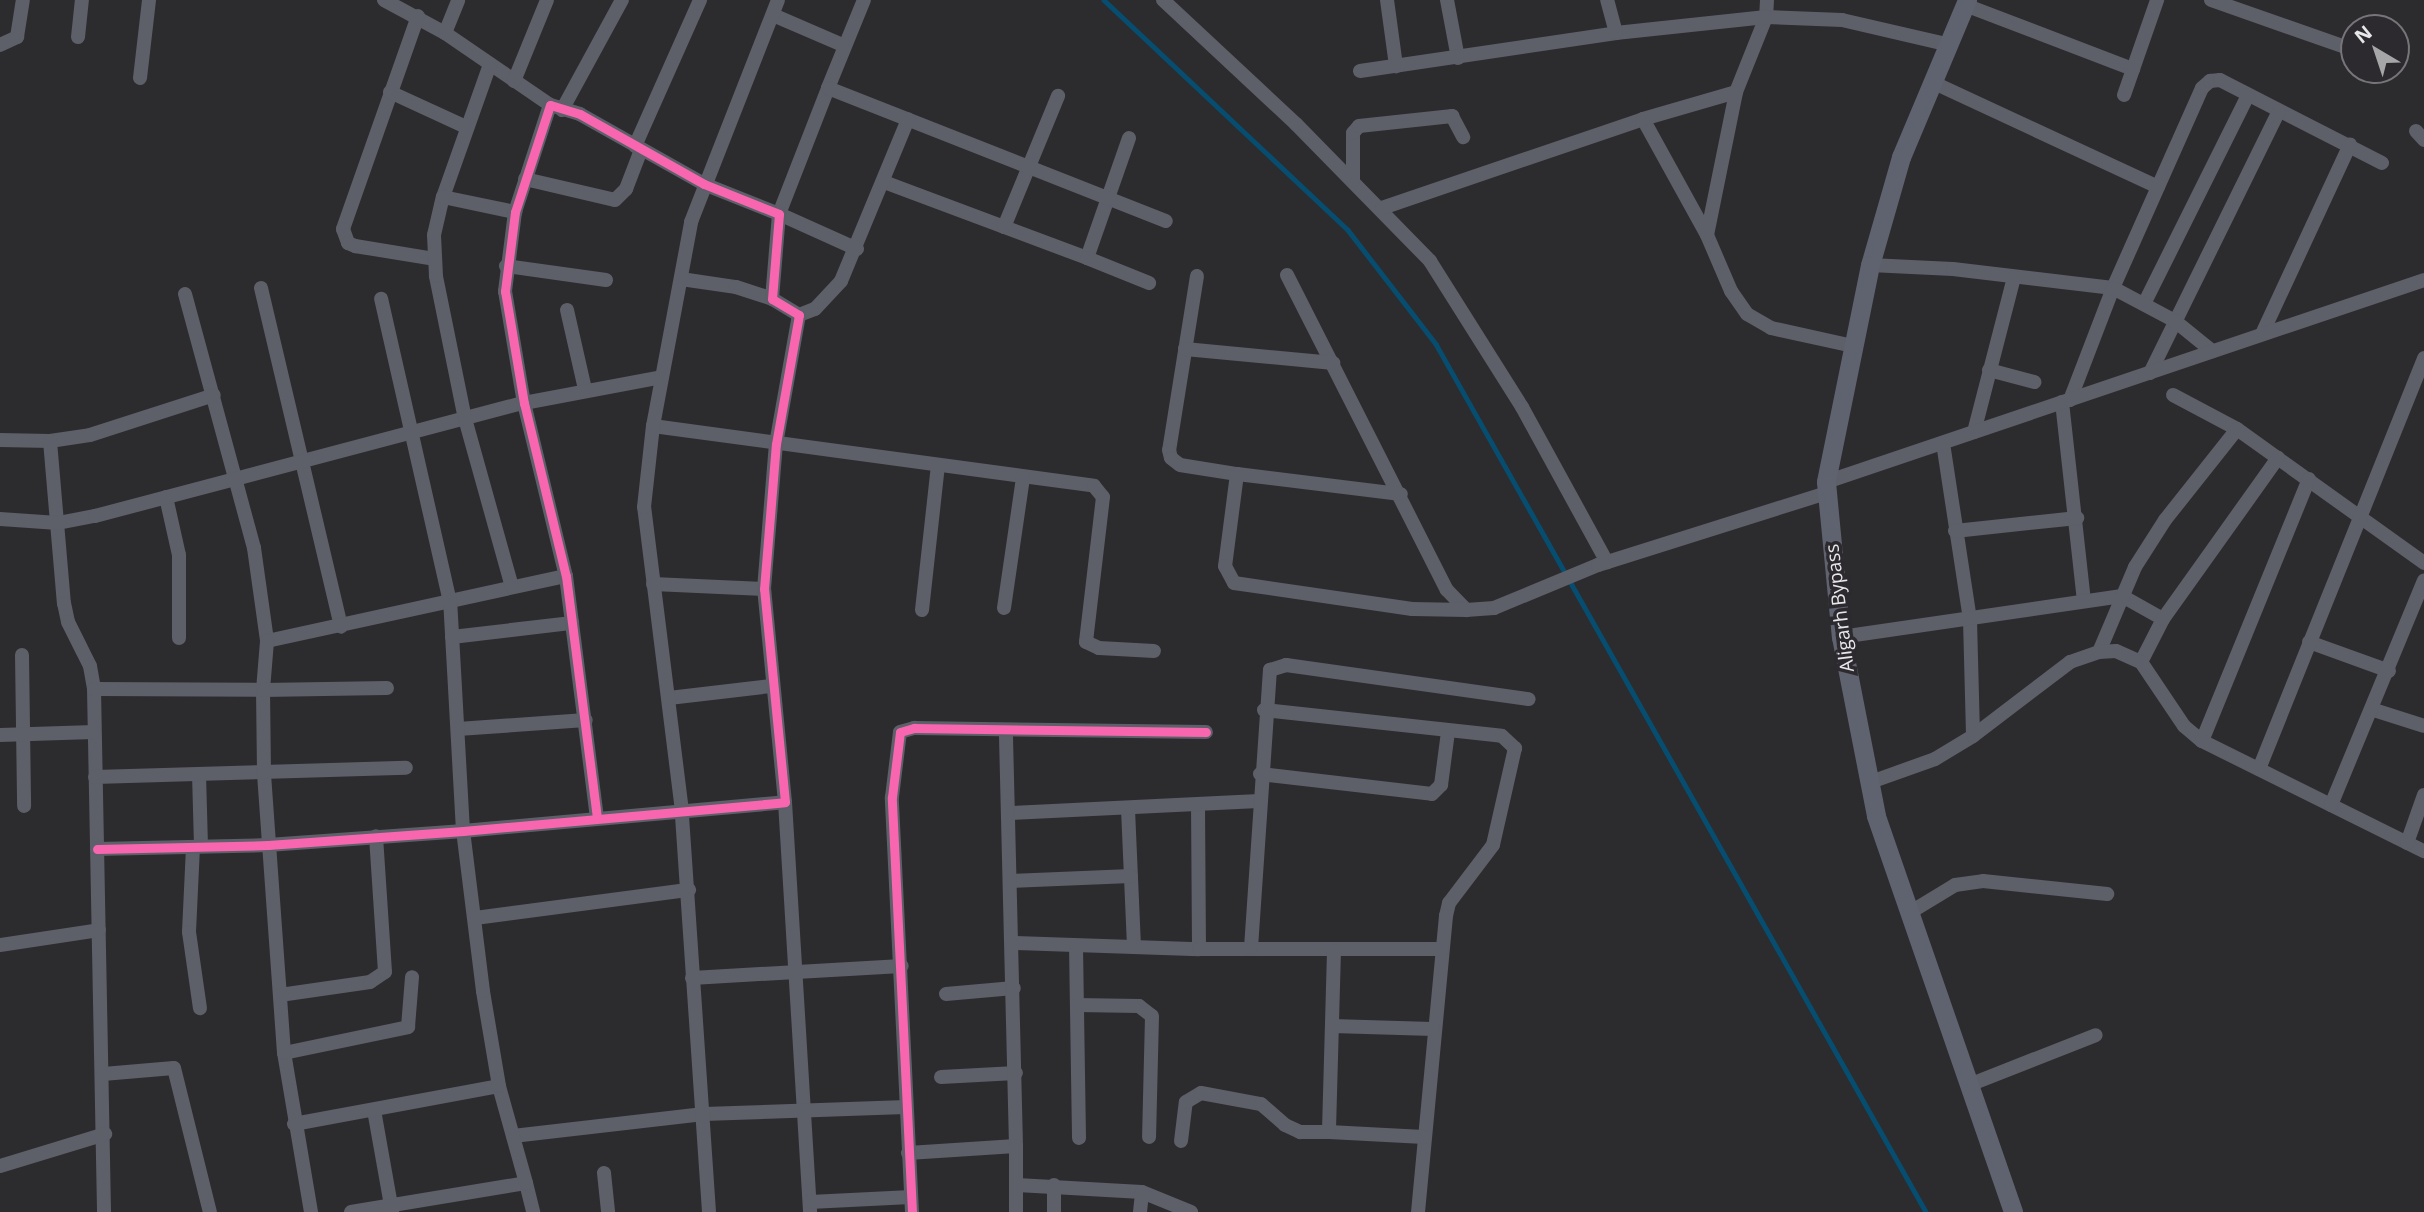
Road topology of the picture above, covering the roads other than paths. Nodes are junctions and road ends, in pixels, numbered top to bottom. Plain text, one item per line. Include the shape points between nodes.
1 (23, 0) edge
2 (82, 0) edge
3 (149, 0) edge
4 (384, 0) edge
5 (457, 0) edge
6 (547, 0) edge
7 (622, 0) edge
8 (700, 0) edge
9 (778, 0) edge
10 (864, 0) edge
11 (1163, 0) edge
12 (1387, 0) edge
13 (1447, 0) edge
14 (1607, 0) edge
15 (1767, 0) edge
16 (2157, 0) edge
17 (2211, 0) edge
18 (1966, 3) edge
19 (773, 15) junction
20 (418, 16) junction
21 (1766, 17) junction
22 (445, 33) junction
23 (1616, 33) junction
24 (78, 37) dead end
25 (1946, 44) junction
26 (0, 45) edge
27 (2340, 45) edge
28 (845, 46) junction
29 (1458, 58) junction
30 (490, 64) junction
31 (1396, 66) junction
32 (2133, 69) junction
33 (1360, 71) dead end
34 (140, 78) dead end
35 (514, 81) junction
36 (1932, 82) junction
37 (828, 88) junction
38 (390, 92) junction
39 (1736, 92) junction
40 (2124, 95) dead end
41 (2248, 95) junction
42 (1058, 96) dead end
43 (556, 107) junction
44 (2279, 111) junction
45 (908, 119) junction
46 (1643, 119) junction
47 (464, 126) junction
48 (1463, 137) dead end
49 (1129, 138) dead end
50 (2350, 144) junction
51 (638, 148) junction
52 (2382, 163) dead end
53 (1028, 169) junction
54 (525, 179) junction
55 (1353, 180) junction
56 (884, 182) junction
57 (704, 184) junction
58 (2158, 187) junction
59 (443, 197) junction
60 (1107, 200) junction
61 (1382, 208) junction
62 (515, 212) junction
63 (779, 214) junction
64 (1166, 220) dead end
65 (1004, 227) junction
66 (1707, 235) junction
67 (857, 249) junction
68 (1087, 258) junction
69 (435, 259) junction
70 (1870, 265) junction
71 (506, 266) junction
72 (1287, 275) dead end
73 (1197, 276) dead end
74 (2014, 277) junction
75 (681, 279) junction
76 (606, 280) dead end
77 (2424, 280) edge
78 (1149, 283) dead end
79 (261, 288) dead end
80 (2113, 288) junction
81 (185, 294) dead end
82 (381, 299) dead end
83 (772, 299) junction
84 (2144, 304) junction
85 (566, 310) dead end
86 (799, 314) junction
87 (2175, 321) junction
88 (2262, 334) junction
89 (1853, 346) junction
90 (1185, 349) junction
91 (2212, 351) junction
92 (2424, 358) edge
93 (1334, 363) junction
94 (1989, 370) junction
95 (2150, 373) junction
96 (662, 377) junction
97 (2034, 382) dead end
98 (585, 388) junction
99 (214, 395) junction
100 (2173, 395) dead end
101 (2066, 401) junction
102 (524, 402) junction
103 (465, 419) junction
104 (653, 426) junction
105 (2238, 429) junction
106 (1974, 432) junction
107 (409, 435) junction
108 (0, 440) edge
109 (50, 441) junction
110 (1942, 443) junction
111 (776, 444) junction
112 (2278, 458) junction
113 (301, 465) junction
114 (937, 465) junction
115 (1237, 474) junction
116 (1023, 477) junction
117 (235, 479) junction
118 (2309, 479) junction
119 (1827, 488) junction
120 (1401, 494) junction
121 (166, 498) junction
122 (2360, 516) junction
123 (2077, 518) junction
124 (0, 519) edge
125 (58, 523) junction
126 (1955, 531) junction
127 (1603, 563) junction
128 (2424, 563) edge
129 (566, 576) junction
130 (2424, 580) edge
131 (653, 584) junction
132 (512, 587) junction
133 (764, 589) junction
134 (2122, 596) junction
135 (2084, 600) junction
136 (450, 602) junction
137 (1004, 608) dead end
138 (922, 610) dead end
139 (1465, 610) junction
140 (2163, 619) junction
141 (1970, 620) junction
142 (572, 623) junction
143 (341, 628) junction
144 (452, 637) junction
145 (1841, 637) junction
146 (179, 638) dead end
147 (267, 641) junction
148 (2309, 642) junction
149 (1154, 651) dead end
150 (2099, 652) junction
151 (22, 655) dead end
152 (2141, 662) junction
153 (2389, 671) junction
154 (771, 686) junction
155 (387, 688) dead end
156 (94, 689) junction
157 (263, 690) junction
158 (669, 698) junction
159 (1529, 699) dead end
160 (1264, 710) junction
161 (2374, 710) junction
162 (586, 720) junction
163 (2424, 726) edge
164 (458, 729) junction
165 (1006, 730) junction
166 (94, 732) junction
167 (1206, 732) dead end
168 (1448, 732) junction
169 (23, 734) junction
170 (0, 735) edge
171 (1973, 736) junction
172 (2202, 741) junction
173 (406, 768) dead end
174 (2259, 769) junction
175 (264, 772) junction
176 (199, 774) junction
177 (1261, 774) junction
178 (95, 777) junction
179 (1868, 783) junction
180 (2424, 795) edge
181 (1259, 801) junction
182 (785, 802) junction
183 (1198, 805) junction
184 (2331, 805) junction
185 (24, 806) dead end
186 (1128, 808) junction
187 (682, 811) junction
188 (1010, 813) junction
189 (597, 818) junction
190 (463, 831) junction
191 (376, 836) junction
192 (2407, 843) junction
193 (268, 845) junction
194 (197, 847) junction
195 (97, 849) junction
196 (2424, 851) edge
197 (1131, 876) junction
198 (1012, 881) junction
199 (689, 890) junction
200 (2106, 894) dead end
201 (1909, 913) junction
202 (475, 918) junction
203 (99, 930) junction
204 (1014, 943) junction
205 (0, 945) edge
206 (1076, 947) junction
207 (1134, 947) junction
208 (1251, 948) junction
209 (1199, 949) junction
210 (1442, 949) junction
211 (1334, 951) junction
212 (902, 966) junction
213 (799, 971) junction
214 (412, 977) dead end
215 (692, 978) junction
216 (1014, 988) junction
217 (946, 994) dead end
218 (280, 995) junction
219 (1077, 1005) junction
220 (200, 1008) dead end
221 (1332, 1026) junction
222 (1433, 1029) junction
223 (2096, 1035) dead end
224 (284, 1053) junction
225 (1016, 1073) junction
226 (103, 1074) junction
227 (941, 1077) dead end
228 (1969, 1084) junction
229 (499, 1086) junction
230 (906, 1107) junction
231 (374, 1110) junction
232 (807, 1110) junction
233 (704, 1114) junction
234 (294, 1124) junction
235 (1329, 1132) junction
236 (105, 1134) junction
237 (513, 1136) junction
238 (1149, 1137) dead end
239 (1424, 1137) junction
240 (1079, 1138) dead end
241 (1181, 1141) dead end
242 (1016, 1146) junction
243 (908, 1153) junction
244 (0, 1166) edge
245 (604, 1173) dead end
246 (526, 1183) junction
247 (1017, 1185) junction
248 (1054, 1185) junction
249 (1142, 1192) junction
250 (911, 1196) junction
251 (810, 1207) edge
252 (392, 1208) edge
253 (104, 1212) edge
254 (210, 1212) edge
255 (311, 1212) edge
256 (351, 1212) edge
257 (533, 1212) edge
258 (608, 1212) edge
259 (709, 1212) edge
260 (912, 1212) edge
261 (1016, 1212) edge
262 (1054, 1212) edge
263 (1140, 1212) edge
264 (1191, 1212) edge
265 (1418, 1212) edge
266 (2013, 1212) edge

1 - 26 street via 18,37
2 - 24 street
3 - 34 street
4 - 20 street
5 - 22 street
6 - 35 street
7 - 43 street
8 - 51 street
9 - 19 street
10 - 28 street
11 - 55 street
12 - 31 street
13 - 29 street
14 - 23 street
15 - 21 street
16 - 32 street
17 - 27 street
18 - 25 main road, Aligarh Bypass
18 - 32 street
19 - 28 street
19 - 57 street
20 - 22 street
20 - 38 street
21 - 23 street
21 - 25 street via 1842,20
21 - 39 street
22 - 30 street
23 - 29 street
25 - 36 main road, Aligarh Bypass
28 - 37 street
29 - 31 street
30 - 35 street
30 - 47 street
31 - 33 street
32 - 40 street
35 - 43 street
36 - 58 street
36 - 70 main road, Aligarh Bypass via 1901,157
37 - 45 street
37 - 63 street
38 - 47 street
38 - 69 street via 344,236 355,246
39 - 46 street
39 - 66 street
41 - 44 street
41 - 58 street via 2220,80 2202,88
41 - 84 street
42 - 53 street
43 - 51 street via 580,114
43 - 54 street
44 - 50 street
44 - 87 street
45 - 53 street
45 - 56 street
46 - 61 street
46 - 66 street
47 - 59 street
48 - 55 street via 1452,116 1359,126 1353,133
49 - 60 street
50 - 52 street
50 - 88 street
51 - 54 street via 626,190 615,200
51 - 57 street
53 - 60 street
53 - 65 street
54 - 62 street
55 - 61 street
56 - 65 street
56 - 67 street
57 - 63 street
57 - 75 street via 691,222
58 - 80 street
59 - 62 street
59 - 69 street
60 - 64 street
60 - 68 street
61 - 127 street via 1460,303
62 - 71 street
63 - 67 street
63 - 83 street
65 - 68 street
66 - 89 street via 1731,291 1747,314 1772,328
67 - 86 street via 831,295
68 - 78 street
69 - 103 street
70 - 74 street
70 - 89 main road, Aligarh Bypass
71 - 76 street
71 - 102 street via 508,317
72 - 93 street
73 - 90 street
74 - 80 street
74 - 94 street
75 - 83 street via 736,287
75 - 96 street
77 - 88 street
79 - 113 street
80 - 84 street
80 - 101 street
81 - 99 street
82 - 107 street
83 - 86 street
84 - 87 street
85 - 98 street
86 - 111 street
87 - 91 street
87 - 95 street
88 - 91 street
89 - 119 main road, Aligarh Bypass
90 - 93 street
90 - 115 street via 1171,458 1180,465
91 - 95 street
92 - 122 street
93 - 120 street
94 - 97 street
94 - 106 street
95 - 101 street
96 - 98 street
96 - 104 street
98 - 102 street
99 - 109 street via 134,423
99 - 117 street
100 - 105 street
101 - 106 street
101 - 123 street
102 - 103 street
102 - 129 street
103 - 107 street
103 - 132 street
104 - 111 street
104 - 131 street via 643,528
105 - 112 street
105 - 134 street via 2165,520
106 - 110 street
107 - 113 street
107 - 136 street
108 - 109 street
109 - 125 street
110 - 119 street
110 - 126 street
111 - 114 street
111 - 133 street
112 - 118 street
112 - 140 street
113 - 117 street
113 - 143 street
114 - 116 street
114 - 138 street
115 - 120 street
115 - 139 street via 1224,566 1234,583 1412,609
116 - 137 street
116 - 149 street via 1100,490 1086,642 1093,647
117 - 121 street
117 - 147 street via 256,559
118 - 122 street
118 - 172 street
119 - 127 street
119 - 145 main road, Aligarh Bypass
120 - 139 street via 1447,590
121 - 125 street
121 - 146 street via 179,555
122 - 128 street
122 - 148 street
123 - 126 street
123 - 135 street
124 - 125 street
125 - 156 street via 68,622 90,666
126 - 141 street
127 - 139 street via 1494,608
129 - 132 street
129 - 142 street
130 - 153 street
131 - 133 street
131 - 158 street
132 - 136 street
133 - 154 street
134 - 135 street
134 - 140 street
134 - 150 street
135 - 141 street
136 - 143 street
136 - 144 street
140 - 152 street
141 - 145 street
141 - 171 street
142 - 144 street
142 - 162 street
143 - 147 street
144 - 164 street
145 - 179 main road, Aligarh Bypass
147 - 157 street
148 - 153 street
148 - 174 street
150 - 152 street via 2116,651
150 - 171 street via 2070,662
151 - 169 street
152 - 172 street via 2183,726
153 - 161 street
154 - 158 street
154 - 182 street
155 - 157 street
156 - 157 street
156 - 166 street
157 - 175 street
158 - 187 street
159 - 160 street via 1277,665 1266,678
160 - 168 street
160 - 177 street
161 - 163 street
161 - 184 street
162 - 164 street
162 - 189 street
164 - 190 street
165 - 167 street
165 - 188 street
165 - 212 street via 914,728 897,738 892,797
166 - 169 street
166 - 178 street
168 - 177 street via 1441,785 1432,794
168 - 210 street via 1502,736 1515,748 1516,756 1493,845 1449,903
169 - 170 street
169 - 185 street
171 - 179 street via 1935,759
172 - 174 street
173 - 175 street
174 - 184 street
175 - 176 street
175 - 193 street
176 - 178 street
176 - 194 street
177 - 181 street
178 - 195 street
179 - 201 main road, Aligarh Bypass
180 - 192 street
181 - 183 street
181 - 208 street
182 - 187 street
182 - 213 street
183 - 186 street
183 - 209 street
184 - 192 street
186 - 188 street
186 - 197 street
187 - 189 street
187 - 199 street
188 - 198 street
189 - 190 street
190 - 191 street
190 - 202 street
191 - 193 street
191 - 218 street via 386,972 370,982
192 - 196 street
193 - 194 street
193 - 218 street
194 - 195 street
194 - 220 street via 189,932
195 - 203 street
197 - 198 street
197 - 207 street
198 - 204 street
199 - 202 street
199 - 215 street
200 - 201 street via 1983,881 1955,886
201 - 228 main road, Aligarh Bypass
202 - 229 street
203 - 205 street
203 - 226 street
204 - 206 street
204 - 216 street
206 - 207 street
206 - 219 street
207 - 209 street
208 - 209 street
208 - 211 street
210 - 211 street
210 - 222 street
211 - 221 street
212 - 213 street
212 - 230 street
213 - 215 street
213 - 232 street
214 - 224 street via 408,1027
215 - 233 street
216 - 217 street
216 - 225 street
218 - 224 street
219 - 238 street via 1139,1006 1152,1016
219 - 240 street
221 - 222 street
221 - 235 street
222 - 239 street
223 - 228 street
224 - 234 street
225 - 227 street
225 - 242 street
226 - 236 street
226 - 254 street via 174,1069
228 - 266 main road, Aligarh Bypass
229 - 231 street
229 - 237 street
230 - 232 street
230 - 243 street
231 - 234 street
231 - 252 street
232 - 233 street
232 - 251 street
233 - 237 street
233 - 259 street
234 - 255 street
235 - 239 street
235 - 241 street via 1300,1132 1261,1104 1201,1093 1186,1102
236 - 244 street
236 - 253 street
237 - 246 street
239 - 265 street
242 - 243 street
242 - 247 street
243 - 250 street
245 - 258 street
246 - 252 street
246 - 257 street
247 - 248 street
247 - 261 street
248 - 249 street
248 - 262 street
249 - 263 street
249 - 264 street
250 - 251 street
250 - 260 street
252 - 256 street

